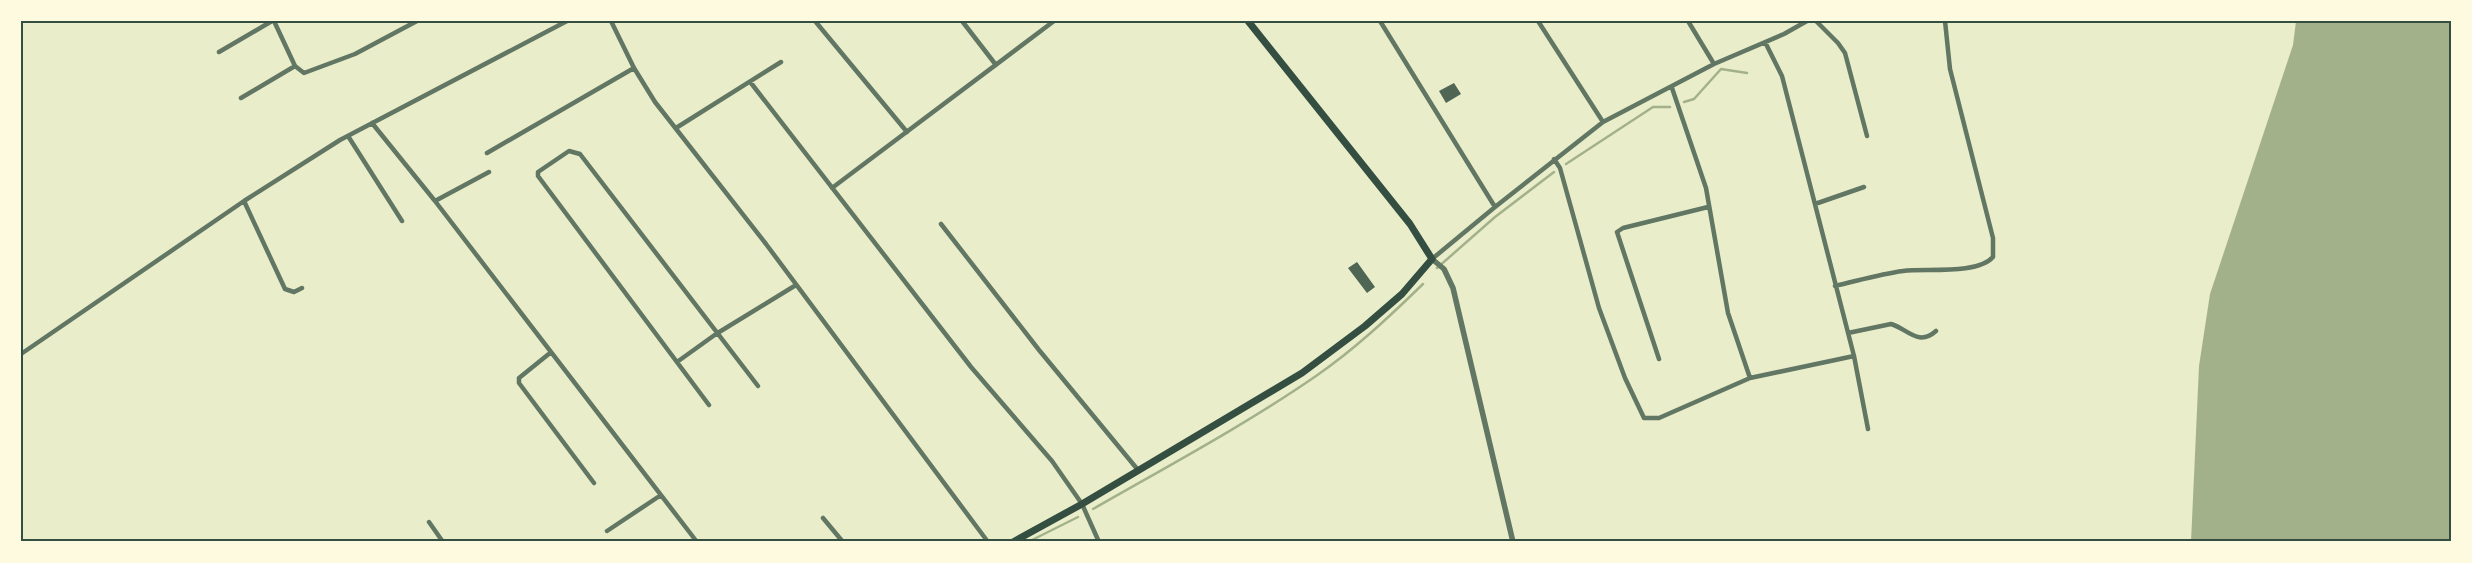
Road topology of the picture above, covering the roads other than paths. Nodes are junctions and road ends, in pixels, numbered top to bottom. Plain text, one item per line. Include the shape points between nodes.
1 (273, 21) edge
2 (417, 21) edge
3 (566, 21) edge
4 (612, 21) edge
5 (815, 21) edge
6 (962, 21) edge
7 (1054, 21) edge
8 (1248, 21) edge
9 (1380, 21) edge
10 (1538, 21) edge
11 (1688, 21) edge
12 (1807, 21) edge
13 (1816, 21) edge
14 (1945, 21) edge
15 (1764, 42) junction
16 (219, 52) dead end
17 (782, 62) dead end
18 (1714, 64) junction
19 (996, 65) junction
20 (295, 66) junction
21 (634, 68) junction
22 (751, 83) junction
23 (1672, 88) junction
24 (241, 98) dead end
25 (1603, 122) junction
26 (372, 123) junction
27 (676, 128) junction
28 (907, 132) junction
29 (348, 136) junction
30 (1867, 136) dead end
31 (487, 153) dead end
32 (1554, 159) junction
33 (489, 172) dead end
34 (1864, 187) dead end
35 (832, 188) junction
36 (244, 201) junction
37 (435, 201) junction
38 (1815, 204) junction
39 (1495, 207) junction
40 (1708, 207) junction
41 (402, 221) dead end
42 (941, 224) dead end
43 (1432, 259) junction
44 (796, 285) junction
45 (1835, 286) junction
46 (302, 288) dead end
47 (1936, 331) dead end
48 (1848, 333) junction
49 (716, 334) junction
50 (550, 353) junction
51 (21, 354) edge
52 (1854, 356) junction
53 (1658, 359) dead end
54 (677, 362) junction
55 (1750, 378) junction
56 (758, 386) dead end
57 (709, 405) dead end
58 (1868, 429) dead end
59 (1138, 470) junction
60 (594, 483) dead end
61 (661, 495) junction
62 (1082, 504) junction
63 (824, 518) dead end
64 (429, 522) dead end
65 (607, 531) dead end
66 (443, 542) edge
67 (697, 542) edge
68 (843, 542) edge
69 (988, 542) edge
70 (1013, 542) edge
71 (1099, 542) edge
72 (1513, 542) edge

1 - 16 street
1 - 20 street
2 - 20 street via 355,54 309,73 303,73
3 - 26 street
4 - 21 street
5 - 28 street
6 - 19 street
7 - 19 street
8 - 43 main road via 1410,224
9 - 39 street
10 - 25 street
11 - 18 street
12 - 15 street
13 - 30 street via 1845,53
14 - 45 street via 1949,64 1993,238 1993,257 1971,267 1903,271
15 - 18 street
15 - 38 street via 1782,76
17 - 22 street
18 - 23 street
19 - 28 street
20 - 24 street
21 - 27 street
21 - 31 street
22 - 27 street
22 - 35 street
23 - 25 street
23 - 40 street via 1706,188
25 - 32 street
26 - 29 street
26 - 37 street
27 - 44 street
28 - 35 street
29 - 36 street
29 - 41 street
32 - 39 street
32 - 55 street via 1560,168 1599,308 1644,418 1659,418
33 - 37 street
34 - 38 street
35 - 62 street via 971,367 1046,454
36 - 46 street via 286,289 294,292
36 - 51 street
37 - 50 street
38 - 45 street
39 - 43 street
40 - 53 street via 1617,232
40 - 55 street via 1728,313
42 - 59 street
43 - 59 main road via 1402,294 1310,368 1207,432
43 - 72 street via 1444,269 1452,288
44 - 49 street
44 - 69 street
45 - 48 street
47 - 48 street via 1927,337 1912,336 1891,324
48 - 52 street
49 - 54 street
49 - 54 street via 580,154 569,151 558,157 538,172 538,176
49 - 56 street
50 - 60 street via 522,373 519,383
50 - 61 street
52 - 55 street
52 - 58 street
54 - 57 street
59 - 62 main road
61 - 65 street
61 - 67 street
62 - 70 main road
62 - 71 street
63 - 68 street
64 - 66 street

